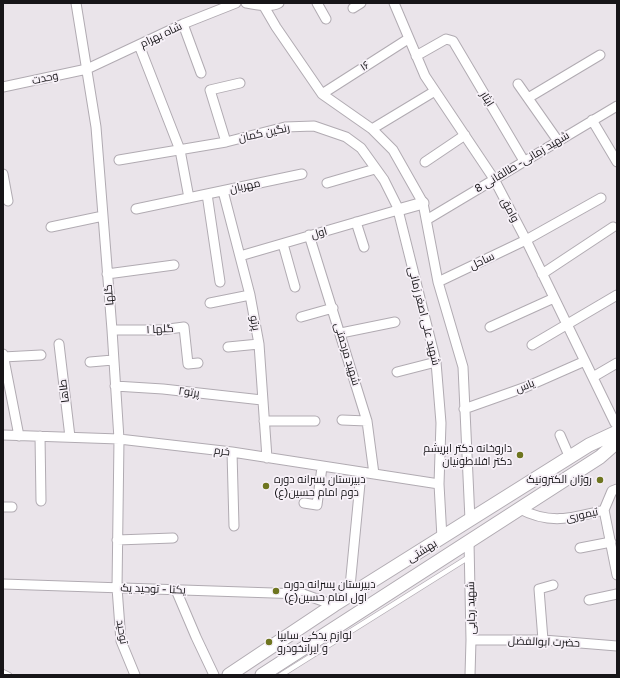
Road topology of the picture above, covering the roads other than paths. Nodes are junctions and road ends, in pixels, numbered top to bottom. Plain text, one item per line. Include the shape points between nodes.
1 (76, 3) edge
2 (236, 3) edge
3 (246, 3) edge
4 (279, 3) edge
5 (317, 3) edge
6 (394, 3) edge
7 (263, 4) edge
8 (326, 19) dead end
9 (183, 24) junction
10 (408, 39) junction
11 (139, 45) junction
12 (600, 55) dead end
13 (416, 56) junction
14 (87, 69) junction
15 (201, 73) dead end
16 (240, 83) dead end
17 (518, 84) dead end
18 (3, 87) edge
19 (435, 90) junction
20 (322, 94) junction
21 (528, 98) junction
22 (617, 106) edge
23 (592, 120) junction
24 (372, 129) junction
25 (465, 135) junction
26 (346, 137) joint
27 (558, 141) junction
28 (226, 142) junction
29 (180, 150) junction
30 (119, 160) dead end
31 (524, 161) junction
32 (425, 162) dead end
33 (617, 162) edge
34 (375, 168) junction
35 (3, 174) edge
36 (302, 174) dead end
37 (494, 179) junction
38 (327, 183) dead end
39 (223, 190) junction
40 (206, 194) junction
41 (189, 198) junction
42 (601, 198) dead end
43 (8, 201) dead end
44 (423, 204) junction
45 (136, 209) dead end
46 (398, 210) junction
47 (103, 216) junction
48 (428, 219) junction
49 (356, 222) junction
50 (51, 227) dead end
51 (613, 227) dead end
52 (309, 235) junction
53 (526, 240) junction
54 (283, 244) junction
55 (364, 247) dead end
56 (240, 256) junction
57 (174, 266) dead end
58 (107, 274) junction
59 (542, 274) junction
60 (220, 282) dead end
61 (438, 282) junction
62 (294, 287) dead end
63 (250, 295) junction
64 (617, 295) edge
65 (554, 298) junction
66 (210, 303) dead end
67 (333, 308) junction
68 (301, 317) dead end
69 (395, 322) dead end
70 (567, 324) junction
71 (490, 327) dead end
72 (112, 330) junction
73 (341, 333) junction
74 (59, 344) dead end
75 (259, 344) junction
76 (532, 345) dead end
77 (228, 347) dead end
78 (3, 355) edge
79 (42, 356) dead end
80 (113, 360) junction
81 (585, 361) junction
82 (90, 362) dead end
83 (436, 362) junction
84 (198, 363) dead end
85 (617, 363) edge
86 (397, 372) dead end
87 (593, 377) junction
88 (115, 386) junction
89 (262, 400) junction
90 (464, 409) junction
91 (342, 420) dead end
92 (264, 421) junction
93 (315, 421) dead end
94 (367, 421) junction
95 (616, 426) edge
96 (3, 435) edge
97 (560, 435) dead end
98 (19, 436) junction
99 (40, 436) junction
100 (70, 437) junction
101 (119, 439) junction
102 (617, 442) edge
103 (617, 450) edge
104 (232, 452) junction
105 (600, 456) junction
106 (267, 458) junction
107 (570, 458) junction
108 (322, 467) junction
109 (361, 473) junction
110 (374, 474) junction
111 (439, 484) junction
112 (617, 489) edge
113 (41, 502) dead end
114 (304, 503) dead end
115 (520, 509) junction
116 (604, 510) junction
117 (470, 520) junction
118 (234, 526) dead end
119 (173, 538) dead end
120 (442, 538) junction
121 (117, 540) junction
122 (469, 542) junction
123 (611, 542) junction
124 (580, 548) dead end
125 (470, 557) junction
126 (617, 575) edge
127 (3, 584) edge
128 (553, 585) dead end
129 (116, 588) junction
130 (176, 590) junction
131 (617, 594) edge
132 (349, 597) junction
133 (589, 600) dead end
134 (334, 605) junction
135 (471, 640) junction
136 (544, 640) junction
137 (617, 646) edge
138 (3, 672) edge
139 (9, 675) edge
140 (135, 675) edge
141 (214, 675) edge
142 (229, 675) edge
143 (262, 675) edge
144 (281, 675) edge
145 (470, 675) edge

1 - 14 street, گلها
2 - 9 street, شاه بهرام
3 - 7 street
4 - 7 street
5 - 8 street
6 - 10 street, وامق
7 - 20 street
9 - 11 street, شاه بهرام
9 - 15 street
10 - 13 street, وامق
10 - 20 street, ۱۶
11 - 14 street, شاه بهرام
11 - 29 street
12 - 21 street
13 - 19 street, وامق
13 - 31 street, ایثار via 449,39 453,41
14 - 18 street, وحدت
14 - 47 street, گلها via 96,127
16 - 28 street via 210,90
17 - 21 street
19 - 24 street
19 - 25 street, وامق
20 - 24 street
21 - 27 street
22 - 23 street, شهید زمانی- طالقانی 8
23 - 27 street, شهید زمانی- طالقانی 8
23 - 33 street
24 - 44 street via 393,150
25 - 32 street
25 - 37 street, وامق
26 - 28 street, رنگین کمان via 314,126 285,127
26 - 34 street, شهید علی اصغر زمانی via 361,148
27 - 31 street, شهید زمانی- طالقانی 8
28 - 29 street, رنگین کمان
29 - 30 street, رنگین کمان
29 - 41 street
31 - 37 street, شهید زمانی- طالقانی 8
34 - 38 street
34 - 46 street, شهید علی اصغر زمانی via 384,180
35 - 43 street
36 - 39 street, مهربان
37 - 48 street, شهید زمانی- طالقانی 8
37 - 53 street, وامق
39 - 40 street, مهربان
39 - 56 street, پرتو
40 - 41 street, مهربان
40 - 60 street
41 - 45 street, مهربان
42 - 53 street, ساحل
44 - 46 street
44 - 48 street
46 - 49 street, اول
46 - 83 street, شهید علی اصغر زمانی
47 - 50 street
47 - 58 street, گلها
48 - 61 street
49 - 52 street, اول
49 - 55 street
51 - 59 street
52 - 54 street, اول
52 - 67 street, شهید مرحمتی
53 - 59 street, وامق
53 - 61 street, ساحل
54 - 56 street, اول
54 - 62 street
56 - 63 street, پرتو
57 - 58 street
58 - 72 street, گلها
59 - 65 street, وامق
61 - 90 street via 463,367
63 - 66 street
63 - 75 street, پرتو
64 - 70 street
65 - 70 street, وامق
65 - 71 street
67 - 68 street
67 - 73 street, شهید مرحمتی
69 - 73 street
70 - 76 street
70 - 81 street, وامق
72 - 80 street, گلها
72 - 84 street, گلها ۱ via 161,330 184,327 188,364
73 - 94 street, شهید مرحمتی
74 - 100 street, طاها
75 - 77 street
75 - 89 street, پرتو
78 - 79 street
78 - 98 street
80 - 82 street
80 - 88 street, گلها
81 - 87 street, وامق
81 - 90 street, یاس via 526,387
83 - 86 street
83 - 111 street, شهید علی اصغر زمانی via 441,423
85 - 87 street
87 - 95 street, وامق
88 - 89 street, پرتو۲ via 163,388
88 - 101 street, گلها
89 - 92 street, پرتو
90 - 117 street
91 - 94 street
92 - 93 street
92 - 106 street, پرتو
94 - 110 street, شهید مرحمتی
95 - 107 main road, بهشتی
96 - 98 street, خرم
97 - 107 street
98 - 99 street, خرم
99 - 100 street, خرم
99 - 113 street
100 - 101 street, خرم
101 - 104 street, خرم
101 - 121 street, گلها
102 - 105 main road, بهشتی
103 - 105 main road
104 - 106 street, خرم
104 - 118 street
105 - 115 main road, بهشتی
106 - 108 street, خرم
107 - 117 main road, بهشتی
108 - 109 street, خرم
108 - 114 street via 317,505
109 - 110 street, خرم
109 - 132 street
110 - 111 street, خرم
111 - 120 street, شهید علی اصغر زمانی
112 - 116 street via 612,491
115 - 116 street, تیموری via 534,516 557,520
115 - 122 main road, بهشتی
116 - 123 street, تیموری
117 - 120 main road, بهشتی
119 - 121 street
120 - 132 main road, بهشتی
121 - 129 street, گلها
122 - 125 street, شهید رجایی
122 - 143 main road, بهشتی via 432,563
123 - 124 street
123 - 126 street, تیموری
125 - 135 street, شهید رجایی
125 - 144 lane
127 - 129 street, یکتا - توحید یک
128 - 136 street via 539,589
129 - 130 street, یکتا - توحید یک
129 - 140 street, توحید via 121,641
130 - 134 street, یکتا - توحید یک via 303,594
130 - 141 street
131 - 133 street
132 - 134 main road, بهشتی
134 - 142 main road, بهشتی
135 - 136 street, حضرت ابوالفضل
135 - 145 street, شهید رجایی
136 - 137 street, حضرت ابوالفضل
138 - 139 lane

